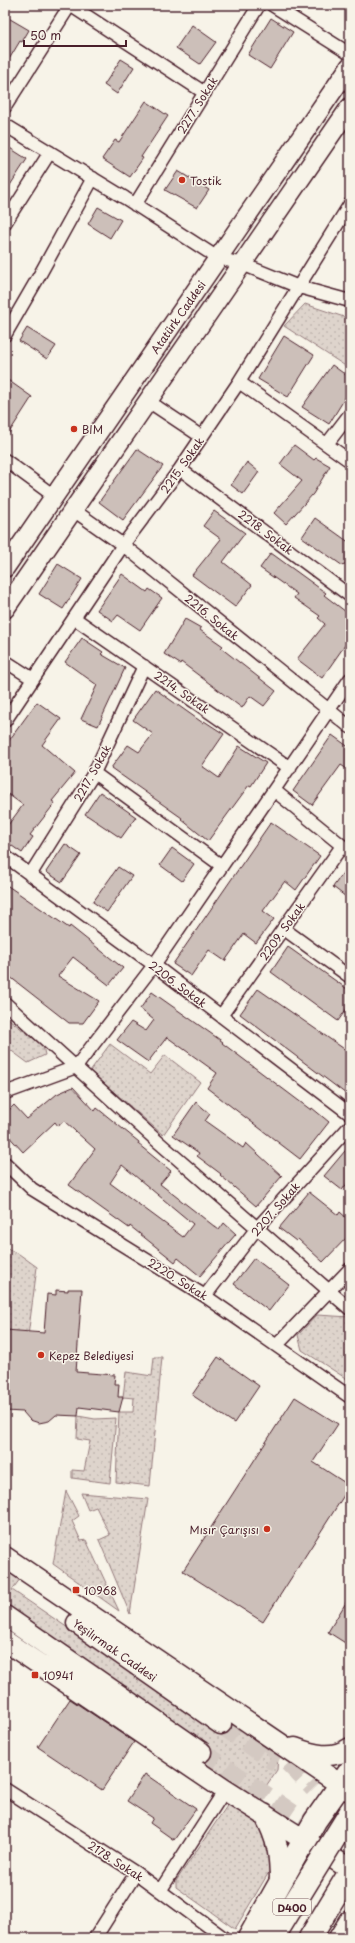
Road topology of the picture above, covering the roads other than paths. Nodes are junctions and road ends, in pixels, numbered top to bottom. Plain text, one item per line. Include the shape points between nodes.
1 (70, 5) edge
2 (259, 5) edge
3 (272, 5) edge
4 (350, 54) edge
5 (350, 66) edge
6 (205, 93) junction
7 (5, 107) edge
8 (350, 107) edge
9 (5, 125) edge
10 (50, 152) junction
11 (93, 178) junction
12 (350, 204) edge
13 (136, 205) junction
14 (5, 223) edge
15 (218, 258) junction
16 (242, 264) junction
17 (299, 287) junction
18 (350, 301) edge
19 (5, 335) edge
20 (239, 382) junction
21 (148, 401) junction
22 (350, 414) edge
23 (202, 437) junction
24 (327, 444) junction
25 (5, 460) edge
26 (350, 461) edge
27 (180, 469) junction
28 (54, 496) junction
29 (72, 509) junction
30 (123, 545) junction
31 (5, 568) edge
32 (350, 596) edge
33 (5, 609) edge
34 (74, 618) junction
35 (5, 661) edge
36 (144, 666) junction
37 (33, 679) junction
38 (350, 679) edge
39 (328, 711) junction
40 (5, 721) edge
41 (350, 727) edge
42 (290, 768) junction
43 (94, 773) junction
44 (275, 791) junction
45 (346, 849) edge
46 (5, 856) edge
47 (222, 866) junction
48 (30, 875) junction
49 (284, 929) junction
50 (154, 965) junction
51 (350, 977) edge
52 (5, 1003) edge
53 (221, 1016) junction
54 (76, 1067) junction
55 (5, 1094) edge
56 (350, 1114) edge
57 (350, 1126) edge
58 (5, 1163) edge
59 (257, 1228) junction
60 (350, 1269) edge
61 (328, 1292) junction
62 (206, 1296) junction
63 (350, 1309) edge
64 (276, 1345) junction
65 (350, 1397) edge
66 (7, 1566) edge
67 (5, 1616) edge
68 (5, 1641) edge
69 (221, 1724) tunnel mouth
70 (272, 1738) junction
71 (350, 1748) edge
72 (201, 1752) tunnel mouth
73 (347, 1782) edge
74 (5, 1789) edge
75 (225, 1790) junction
76 (350, 1813) edge
77 (264, 1814) junction
78 (305, 1839) junction
79 (350, 1871) edge
80 (136, 1873) junction
81 (280, 1884) junction
82 (160, 1891) junction
83 (350, 1922) edge
84 (220, 1937) edge
85 (95, 1938) edge
86 (249, 1938) edge
87 (273, 1938) edge
88 (310, 1938) edge
89 (340, 1938) edge

1 - 6 street
1 - 7 street
2 - 6 street, 2277. Sokak
3 - 4 street
5 - 15 main road, Atatürk Caddesi
6 - 13 street, 2277. Sokak
8 - 16 main road, Atatürk Caddesi
9 - 10 street
10 - 11 street
10 - 14 street
11 - 13 street
11 - 19 street
12 - 17 street, 2215. Sokak
13 - 15 street
15 - 16 street
15 - 28 main road, Atatürk Caddesi
16 - 17 street
16 - 21 main road, Atatürk Caddesi
17 - 18 street
17 - 20 street, 2215. Sokak
20 - 23 street, 2215. Sokak
20 - 24 street
21 - 23 street
21 - 29 main road, Atatürk Caddesi
22 - 24 street
23 - 27 street, 2215. Sokak
24 - 26 street
25 - 28 street
27 - 30 street, 2215. Sokak
27 - 32 street, 2218. Sokak
28 - 31 main road, Atatürk Caddesi
29 - 30 street, 2216. Sokak
29 - 33 main road, Atatürk Caddesi
30 - 34 street, 2215. Sokak
30 - 39 street, 2216. Sokak
34 - 36 street, 2214. Sokak
34 - 37 street, 2215. Sokak
35 - 37 street
36 - 42 street, 2214. Sokak
36 - 43 street, 2217. Sokak
37 - 40 street, 2215. Sokak
38 - 39 street
39 - 41 street, 2216. Sokak
39 - 42 street
42 - 44 street
43 - 47 street
43 - 48 street, 2217. Sokak
44 - 45 street
44 - 47 street
45 - 49 street, 2209. Sokak
46 - 48 street, 2206. Sokak
47 - 50 street
48 - 50 street, 2206. Sokak
49 - 51 street
49 - 53 street, 2209. Sokak
50 - 53 street, 2206. Sokak
50 - 54 street
52 - 54 street
53 - 56 street, 2206. Sokak
54 - 55 street
54 - 59 street
57 - 59 street, 2207. Sokak
58 - 62 street, 2220. Sokak via 32,1189
59 - 61 street
59 - 62 street, 2207. Sokak
60 - 61 street
61 - 63 street
61 - 64 street
62 - 64 street, 2220. Sokak
64 - 65 street, 2220. Sokak
66 - 69 main road, Yeşilırmak Caddesi
66 - 70 main road
67 - 72 main road
68 - 75 main road
70 - 71 main road via 314,1754 331,1756
70 - 73 main road
73 - 78 highway via 315,1821
74 - 80 street, 2178. Sokak
75 - 77 main road
75 - 82 street
76 - 87 highway, D400, bridge
77 - 78 main road
77 - 81 main road via 280,1855
78 - 79 main road
78 - 81 highway
79 - 88 highway, D400
80 - 82 street, 2178. Sokak
80 - 85 street
81 - 86 highway
82 - 84 street, 2178. Sokak
83 - 89 highway

